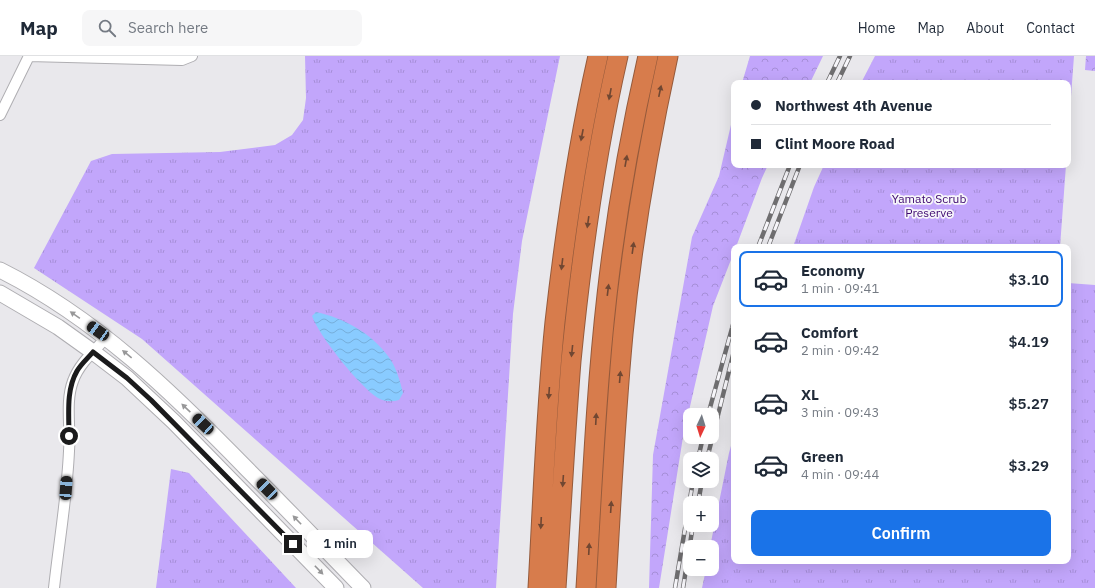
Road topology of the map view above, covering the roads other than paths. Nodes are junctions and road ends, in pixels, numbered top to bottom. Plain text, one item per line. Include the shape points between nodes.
1 (29, 56) edge
2 (192, 56) edge
3 (598, 56) edge
4 (618, 56) edge
5 (648, 56) edge
6 (668, 56) edge
7 (0, 115) edge
8 (0, 270) edge
9 (0, 293) edge
10 (106, 338) junction
11 (93, 352) junction
12 (54, 588) edge
13 (336, 588) edge
14 (363, 588) edge
15 (538, 588) edge
16 (556, 588) edge
17 (586, 588) edge
18 (606, 588) edge

1 - 2 street via 182,60
1 - 7 street
3 -> 15 highway via 574,183 555,323
4 -> 16 highway via 596,168 579,288 568,401
17 -> 5 highway via 598,389 607,294 624,176
18 -> 6 highway via 617,413 628,292 646,167
10 -> 8 street via 63,306
9 - 11 street via 58,327
10 - 11 street
14 -> 10 street via 203,424
11 - 12 street via 77,370 69,395 69,450
11 -> 13 street via 127,378 160,409

